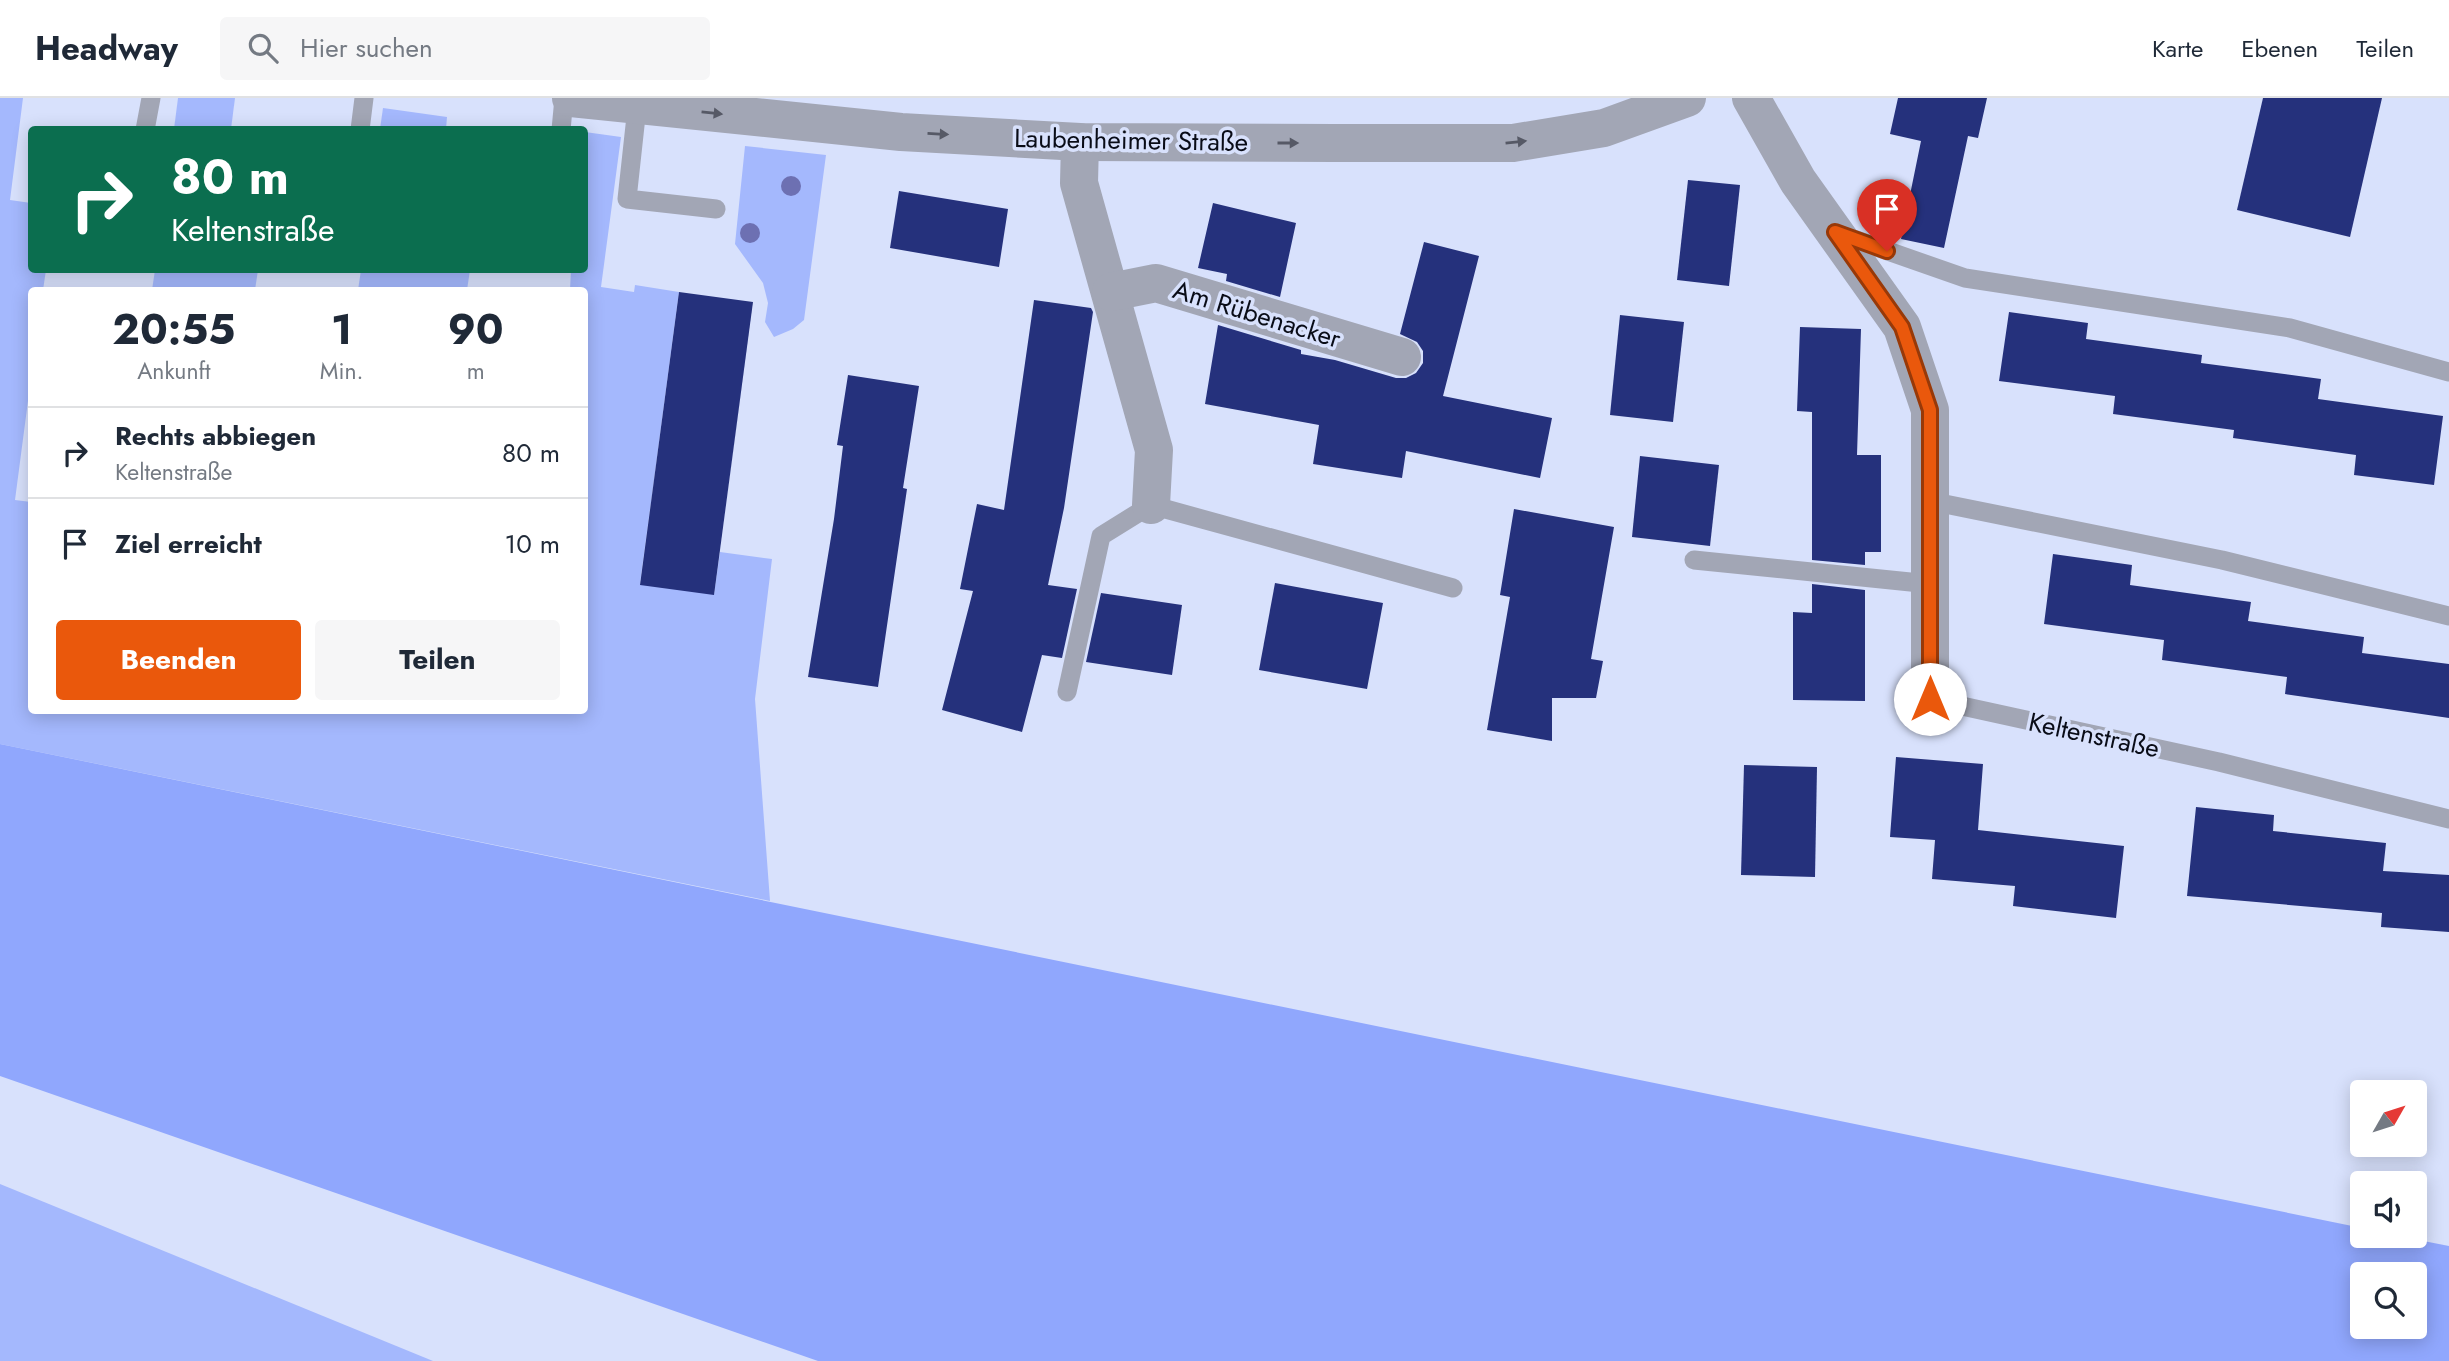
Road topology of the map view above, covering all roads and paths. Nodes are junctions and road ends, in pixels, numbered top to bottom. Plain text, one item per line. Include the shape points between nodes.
1 (150, 98) edge
2 (364, 98) edge
3 (564, 98) edge
4 (571, 98) edge
5 (1687, 98) edge
6 (1751, 98) edge
7 (637, 101) edge
8 (146, 126) edge
9 (360, 126) edge
10 (561, 126) edge
11 (1080, 142) junction
12 (716, 209) dead end
13 (1835, 232) junction
14 (1111, 292) junction
15 (1402, 357) dead end
16 (2449, 372) edge
17 (1930, 501) junction
18 (1151, 505) junction
19 (1694, 560) dead end
20 (1930, 584) junction
21 (1453, 589) dead end
22 (2449, 616) edge
23 (1067, 692) dead end
24 (1930, 699) joint
25 (2449, 819) edge

1 - 8 lane
2 - 9 lane
3 - 10 lane
4 - 7 street, Laubenheimer Straße
11 -> 5 street, Laubenheimer Straße via 1513,143 1604,128
6 - 13 street, Keltenstraße via 1798,181
7 -> 11 street, Laubenheimer Straße via 901,132
7 - 12 lane via 627,199
11 - 14 street via 1079,183
13 - 16 lane via 1965,278 2290,328
13 - 17 street, Keltenstraße via 1902,327 1930,410
14 - 15 street, Am Rübenacker via 1156,283
14 - 18 street via 1154,450
17 - 20 street, Keltenstraße
17 - 22 lane via 2222,560
18 - 21 lane
18 - 23 lane via 1101,536
19 - 20 lane
20 - 24 street, Keltenstraße
24 - 25 lane, Keltenstraße

